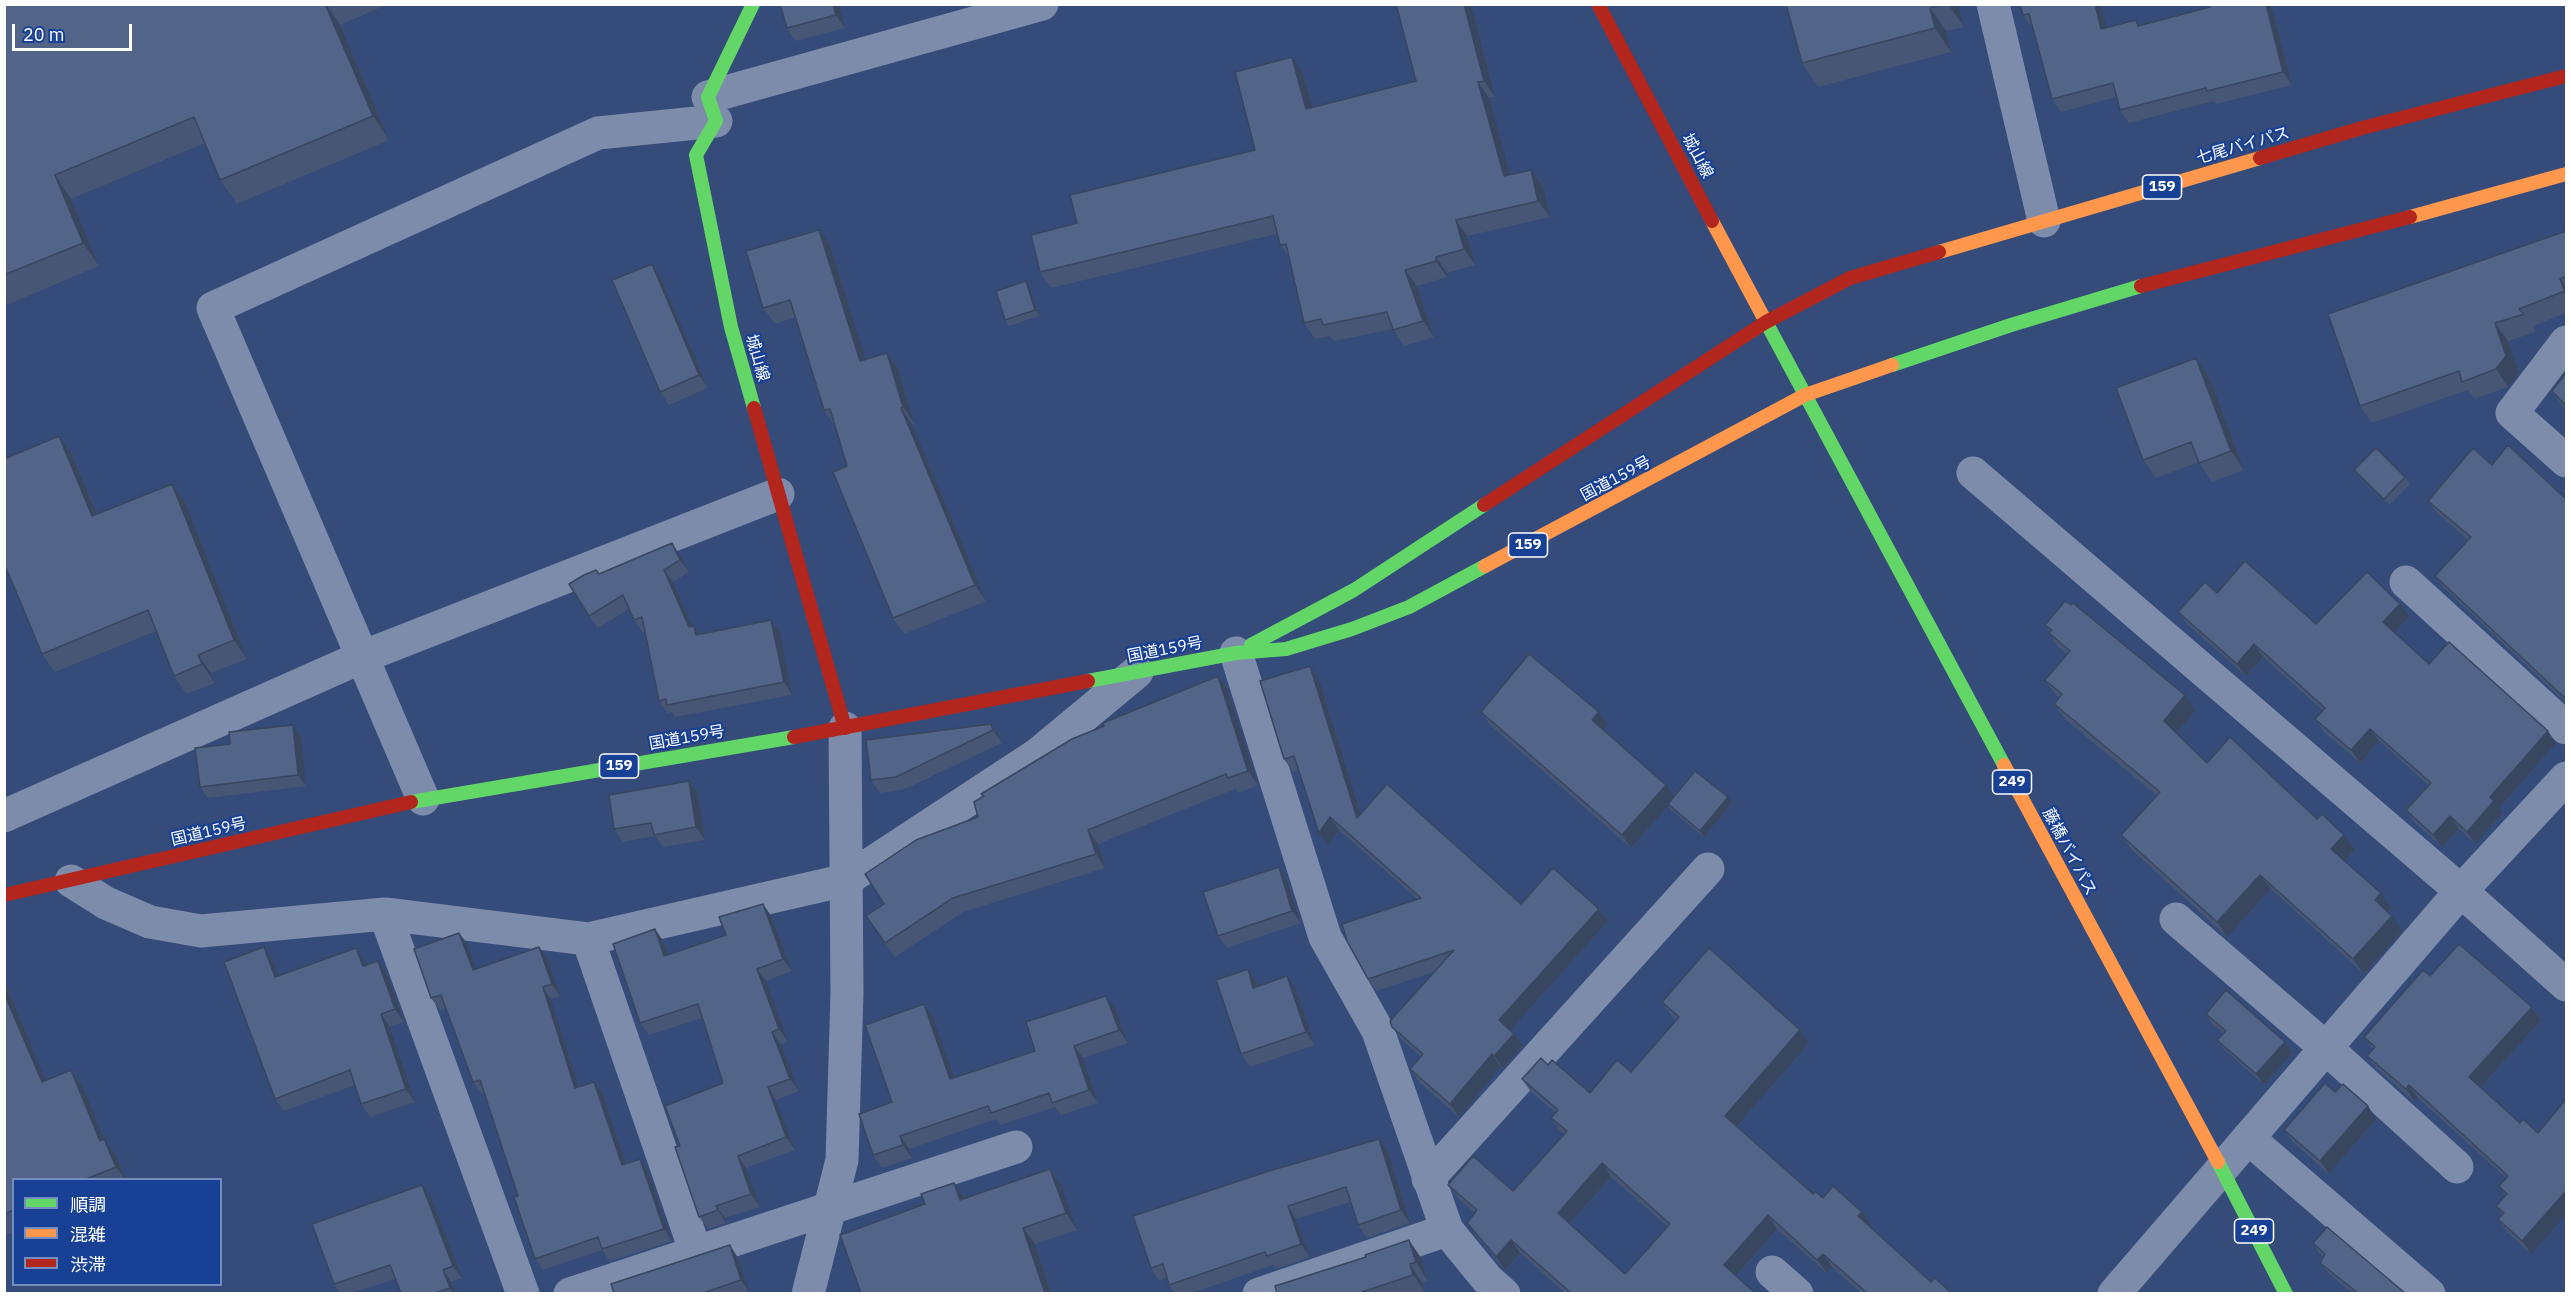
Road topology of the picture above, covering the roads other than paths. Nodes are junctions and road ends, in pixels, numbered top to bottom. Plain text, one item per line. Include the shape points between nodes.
1 (753, 4) edge
2 (1042, 4) edge
3 (1598, 4) edge
4 (1993, 4) edge
5 (2566, 76) edge
6 (712, 109) junction
7 (2566, 174) edge
8 (2044, 221) junction
9 (1766, 322) junction
10 (2566, 342) edge
11 (1804, 395) junction
12 (2566, 461) edge
13 (1973, 473) dead end
14 (778, 494) junction
15 (2406, 582) dead end
16 (1236, 653) junction
17 (362, 657) junction
18 (1137, 672) junction
19 (845, 728) junction
20 (2566, 728) edge
21 (2566, 778) edge
22 (423, 800) junction
23 (4, 816) edge
24 (1708, 869) dead end
25 (846, 880) junction
26 (71, 881) junction
27 (2462, 891) junction
28 (4, 895) edge
29 (385, 914) junction
30 (2176, 919) dead end
31 (588, 939) junction
32 (2566, 985) edge
33 (2326, 1048) junction
34 (2248, 1138) junction
35 (1016, 1148) dead end
36 (2457, 1167) dead end
37 (2221, 1168) junction
38 (1428, 1179) junction
39 (830, 1209) junction
40 (1447, 1230) junction
41 (696, 1253) junction
42 (1772, 1272) dead end
43 (523, 1293) edge
44 (570, 1293) edge
45 (808, 1293) edge
46 (1259, 1293) edge
47 (1504, 1293) edge
48 (1797, 1293) edge
49 (2114, 1293) edge
50 (2286, 1293) edge
51 (2429, 1293) edge

1 - 6 main road, 城山線
2 - 6 street
3 - 9 main road, 城山線
4 - 8 street
5 - 8 main road, 七尾バイパス / 159 via 2362,128
6 - 14 main road, 城山線 via 696,155 731,327
6 - 17 street via 598,133 213,308
7 - 11 main road, 159 via 2139,287 2011,325
8 - 9 main road, 七尾バイパス / 159 via 1850,278
9 - 11 main road, 249
9 - 16 main road, 国道159号 / 159 via 1354,590
10 - 12 street via 2512,413
11 - 16 main road, 国道159号 / 159 via 1409,607 1286,649
11 - 37 main road, 藤橋バイパス / 249
13 - 27 street
14 - 17 street
14 - 19 main road, 城山線
15 - 20 street
16 - 18 main road, 国道159号 / 159
16 - 38 street via 1326,937 1378,1031
17 - 22 street
17 - 23 street
18 - 19 main road, 国道159号 / 159
18 - 25 street via 1038,754
19 - 22 main road, 国道159号 / 159
19 - 25 street
21 - 27 street
22 - 26 main road, 国道159号 / 159
24 - 38 street
25 - 31 street
25 - 39 street via 842,1160
26 - 28 main road, 国道159号 / 159
26 - 29 street via 105,903 150,922 201,931
27 - 32 street
27 - 33 street
29 - 31 street
29 - 43 street
30 - 33 street
31 - 41 street
33 - 34 street
33 - 36 street
34 - 37 street
34 - 51 street
35 - 39 street
37 - 49 street
37 - 50 main road, 藤橋バイパス / 249
38 - 40 street
39 - 41 street
39 - 45 street
40 - 46 street
40 - 47 street via 1487,1279
41 - 44 street
42 - 48 street

